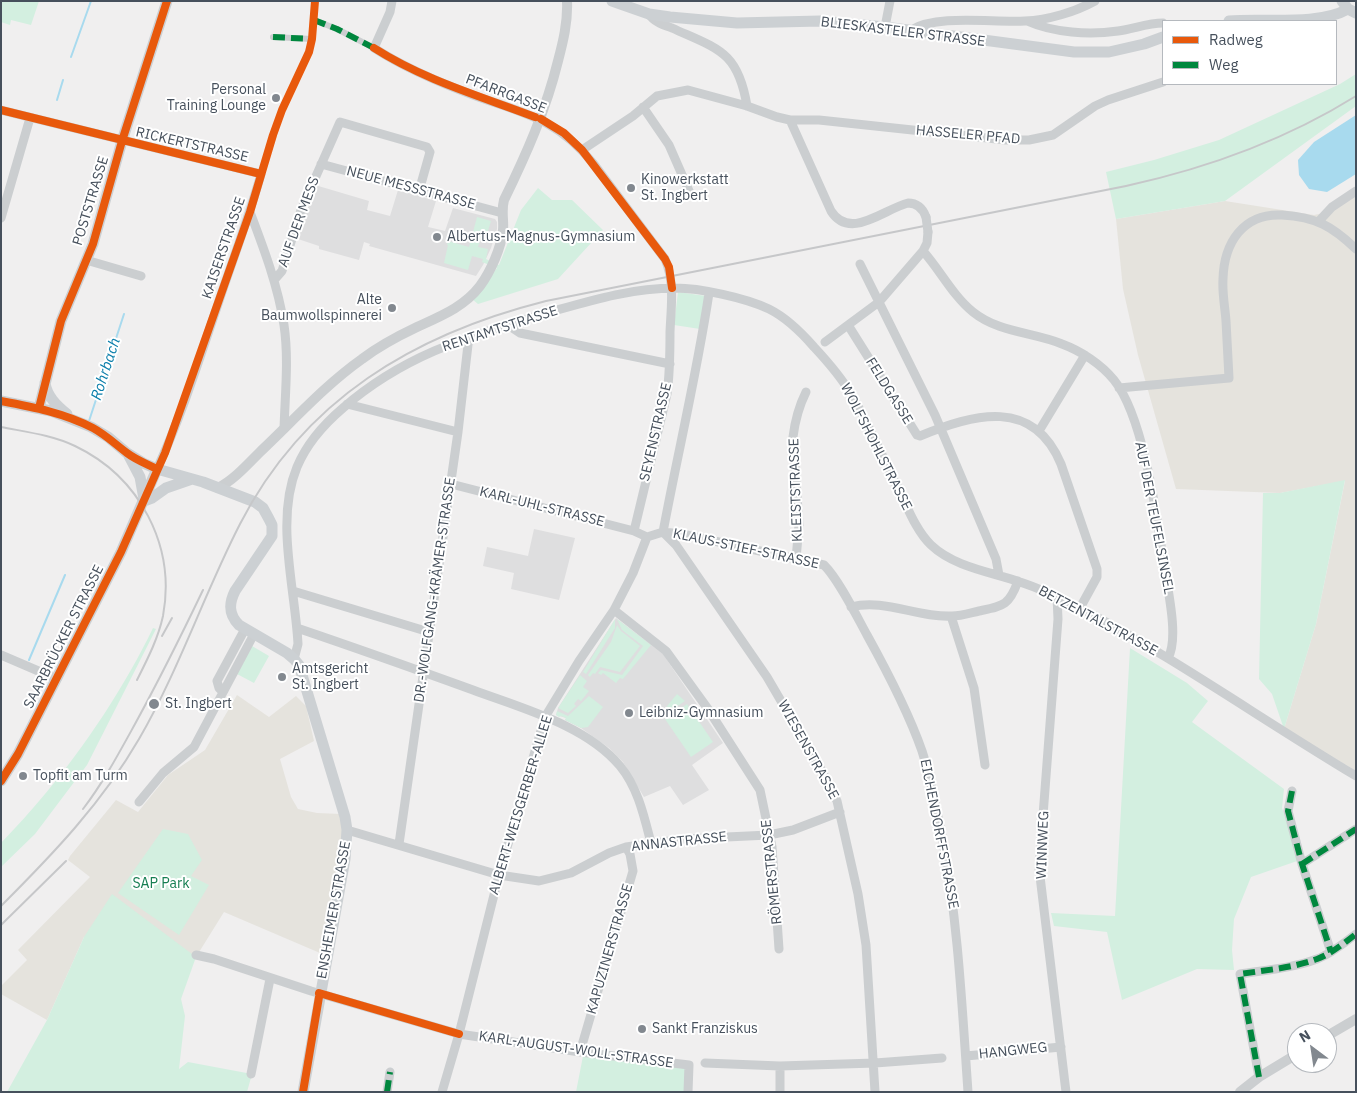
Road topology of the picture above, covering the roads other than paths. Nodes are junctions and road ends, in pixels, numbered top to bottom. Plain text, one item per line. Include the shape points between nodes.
1 (167, 1) edge
2 (315, 1) edge
3 (392, 1) edge
4 (566, 1) edge
5 (612, 1) edge
6 (890, 1) edge
7 (1095, 1) edge
8 (1349, 8) edge
9 (649, 14) junction
10 (314, 20) junction
11 (1275, 20) edge
12 (1026, 21) junction
13 (1162, 23) edge
14 (885, 27) junction
15 (909, 32) junction
16 (273, 37) dead end
17 (1162, 38) edge
18 (312, 39) junction
19 (374, 48) junction
20 (1162, 82) edge
21 (747, 106) junction
22 (644, 107) junction
23 (1, 110) edge
24 (30, 118) junction
25 (541, 119) junction
26 (790, 120) junction
27 (122, 141) junction
28 (582, 150) junction
29 (321, 164) junction
30 (261, 174) junction
31 (419, 191) junction
32 (1356, 191) edge
33 (690, 193) dead end
34 (250, 212) junction
35 (502, 213) junction
36 (1, 218) edge
37 (1319, 221) junction
38 (1356, 250) edge
39 (923, 251) junction
40 (86, 260) junction
41 (860, 264) dead end
42 (141, 276) dead end
43 (275, 280) junction
44 (672, 288) junction
45 (709, 293) junction
46 (880, 302) junction
47 (508, 325) junction
48 (848, 325) junction
49 (469, 336) junction
50 (825, 342) dead end
51 (1085, 355) junction
52 (670, 364) junction
53 (45, 381) junction
54 (1119, 388) junction
55 (806, 392) dead end
56 (1, 401) edge
57 (347, 404) junction
58 (39, 408) junction
59 (78, 422) junction
60 (940, 428) junction
61 (284, 429) junction
62 (1039, 431) junction
63 (458, 432) junction
64 (126, 452) junction
65 (157, 469) junction
66 (192, 479) junction
67 (450, 484) junction
68 (218, 488) junction
69 (144, 501) junction
70 (634, 531) junction
71 (663, 532) junction
72 (647, 537) junction
73 (796, 559) junction
74 (999, 575) junction
75 (1018, 581) junction
76 (293, 591) junction
77 (843, 594) joint
78 (1057, 596) junction
79 (851, 607) junction
80 (1080, 608) junction
81 (614, 610) junction
82 (952, 616) junction
83 (298, 628) junction
84 (249, 632) junction
85 (429, 632) junction
86 (1, 655) edge
87 (1168, 658) junction
88 (294, 659) junction
89 (423, 672) junction
90 (57, 679) junction
91 (223, 692) junction
92 (545, 717) junction
93 (985, 765) dead end
94 (1356, 776) edge
95 (1, 781) edge
96 (1292, 791) dead end
97 (139, 802) dead end
98 (840, 812) junction
99 (1356, 829) edge
100 (348, 830) junction
101 (769, 835) junction
102 (651, 843) junction
103 (399, 844) junction
104 (626, 847) junction
105 (1302, 864) junction
106 (499, 875) junction
107 (1356, 934) edge
108 (779, 949) dead end
109 (1331, 952) junction
110 (196, 955) dead end
111 (270, 979) junction
112 (320, 992) junction
113 (1356, 1019) edge
114 (1337, 1030) edge
115 (459, 1034) junction
116 (1061, 1047) junction
117 (580, 1052) junction
118 (966, 1056) junction
119 (942, 1058) dead end
120 (1287, 1060) edge
121 (705, 1063) dead end
122 (875, 1064) junction
123 (780, 1066) junction
124 (390, 1072) dead end
125 (252, 1074) dead end
126 (1259, 1077) junction
127 (1241, 1091) edge
128 (303, 1092) edge
129 (387, 1092) edge
130 (442, 1092) edge
131 (688, 1092) edge
132 (780, 1092) edge
133 (876, 1092) edge
134 (968, 1092) edge
135 (1066, 1092) edge

1 - 27 main road, POSTSTRASSE
2 - 10 street, KAISERSTRASSE
3 - 19 street
4 - 25 street via 563,42
5 - 9 main road, BLIESKASTELER STRASSE
6 - 14 street
7 - 12 street via 1067,12
8 - 11 main road via 1334,16
9 - 14 main road, BLIESKASTELER STRASSE via 737,23 820,21
9 - 21 street via 660,23 726,55 738,75
10 - 18 street, KAISERSTRASSE
10 - 19 street, PFARRGASSE
12 - 13 street via 1044,28 1077,32 1116,31
12 - 15 street via 946,22 922,25
14 - 15 main road, BLIESKASTELER STRASSE
15 - 17 main road, BLIESKASTELER STRASSE via 1092,54 1123,50
16 - 18 street
18 - 30 street, KAISERSTRASSE via 305,63 279,118
19 - 25 street, PFARRGASSE via 445,84
20 - 26 street, HASSELER PFAD via 1095,106 1053,135 1028,140
21 - 22 street, HASSELER PFAD via 688,90 657,96
21 - 26 street, HASSELER PFAD
22 - 28 street, HASSELER PFAD
22 - 33 street via 669,145
23 - 24 street, RICKERTSTRASSE
24 - 27 street, RICKERTSTRASSE
24 - 36 street
25 - 28 street, PFARRGASSE via 564,133
25 - 35 street via 504,200
26 - 39 street, bridge via 831,211 840,221 854,224 908,203 916,204 926,217 928,232
27 - 30 street, RICKERTSTRASSE
27 - 40 main road, POSTSTRASSE
28 - 44 street, PFARRGASSE via 659,250 669,267
29 - 31 street, NEUE MESSSTRASSE
29 - 31 street, AUF DER MESS via 337,125 344,122 427,147 430,152
29 - 43 street, AUF DER MESS via 301,210 282,271
30 - 34 street, KAISERSTRASSE
31 - 35 street, NEUE MESSSTRASSE
32 - 37 street via 1332,207
34 - 43 street
34 - 65 street, KAISERSTRASSE via 172,435
35 - 61 street via 503,228 498,248 485,278 472,295 450,312 362,358 323,390
37 - 38 street
37 - 54 street via 1267,216 1251,222 1234,237 1228,248 1223,280 1229,378
39 - 46 street
39 - 51 street, AUF DER TEUFELSINSEL via 962,301 983,319 1062,344
40 - 42 street
40 - 53 main road, POSTSTRASSE via 68,299
41 - 46 street
43 - 61 street via 284,328
44 - 45 street, WOLFSHOHLSTRASSE
44 - 47 street, RENTAMTSTRASSE via 605,297
44 - 52 street, SEYENSTRASSE
45 - 71 street via 700,353
45 - 74 street, WOLFSHOHLSTRASSE via 767,308 799,331 852,394 914,520 931,545 956,561
46 - 48 street
46 - 60 street
47 - 49 street, RENTAMTSTRASSE
47 - 52 street via 530,335
48 - 50 street
48 - 60 street, FELDGASSE via 917,435
49 - 57 street, RENTAMTSTRASSE via 392,372
49 - 63 street, DR.-WOLFGANG-KRÄMER-STRASSE
51 - 54 street, AUF DER TEUFELSINSEL
51 - 62 street
52 - 70 street, SEYENSTRASSE via 667,394
53 - 58 main road, POSTSTRASSE
53 - 59 main road via 54,402
54 - 87 street, AUF DER TEUFELSINSEL via 1141,445 1159,529 1174,631
55 - 73 street, KLEISTSTRASSE via 794,425 799,525
56 - 58 main road
57 - 63 street
57 - 76 street, RENTAMTSTRASSE via 318,432 293,477 287,513
58 - 59 main road
59 - 64 main road via 108,437
60 - 62 street via 992,415 1014,418
60 - 74 street via 996,559
61 - 68 street
62 - 80 street via 1057,454 1097,569
63 - 67 street, DR.-WOLFGANG-KRÄMER-STRASSE
64 - 65 main road
64 - 69 main road via 139,473
65 - 66 main road
65 - 69 main road, KAISERSTRASSE
66 - 68 main road
66 - 69 main road via 166,488
67 - 70 street, KARL-UHL-STRASSE
67 - 85 street, DR.-WOLFGANG-KRÄMER-STRASSE
68 - 84 main road via 255,502 272,525 269,542 235,590 230,605 233,619
69 - 90 main road, SAARBRÜCKER STRASSE
70 - 72 street
71 - 72 street
71 - 73 street, KLAUS-STIEF-STRASSE
71 - 98 street, WIESENSTRASSE via 676,545 767,677 822,771
72 - 81 street, ALBERT-WEISGERBER-ALLEE
73 - 77 street, KLAUS-STIEF-STRASSE via 824,565
74 - 75 street, BETZENTALSTRASSE
75 - 78 street, BETZENTALSTRASSE
75 - 82 street via 1013,595 1005,604
76 - 83 street, RENTAMTSTRASSE
76 - 85 street
77 - 79 street, EICHENDORFFSTRASSE
78 - 80 street, BETZENTALSTRASSE
78 - 116 street, WINNWEG via 1058,620 1039,868
79 - 82 street via 878,605
79 - 118 street, EICHENDORFFSTRASSE via 900,697 931,786 956,921
80 - 87 street, BETZENTALSTRASSE
81 - 92 street, ALBERT-WEISGERBER-ALLEE
81 - 101 street, RÖMERSTRASSE via 666,651 686,677 760,790
82 - 93 street via 974,688
83 - 88 street, RENTAMTSTRASSE
83 - 89 street
84 - 88 main road
84 - 91 street
84 - 91 street via 218,681
85 - 89 street, DR.-WOLFGANG-KRÄMER-STRASSE
86 - 90 street
87 - 94 street, BETZENTALSTRASSE
88 - 100 main road, ENSHEIMER STRASSE via 302,673
89 - 92 street
89 - 103 street, DR.-WOLFGANG-KRÄMER-STRASSE
90 - 95 main road, SAARBRÜCKER STRASSE
91 - 97 street via 194,747 163,773
92 - 102 street via 585,736 621,767 639,801
92 - 106 street, ALBERT-WEISGERBER-ALLEE
96 - 105 street via 1288,811
98 - 101 street, ANNASTRASSE via 793,830
98 - 122 street, WIESENSTRASSE via 866,945
99 - 105 street
100 - 103 street, ANNASTRASSE
100 - 112 main road, ENSHEIMER STRASSE
101 - 102 street, ANNASTRASSE via 714,836
101 - 108 street, RÖMERSTRASSE
102 - 104 street, ANNASTRASSE
103 - 106 street, ANNASTRASSE
104 - 106 street, ANNASTRASSE via 550,880 539,882
104 - 117 street, KAPUZINERSTRASSE via 633,872
105 - 109 street
106 - 115 street, ALBERT-WEISGERBER-ALLEE
107 - 109 street
109 - 126 street via 1294,965 1240,974
110 - 111 street, KARL-AUGUST-WOLL-STRASSE
111 - 112 street, KARL-AUGUST-WOLL-STRASSE
111 - 125 street
112 - 115 street, KARL-AUGUST-WOLL-STRASSE
112 - 128 main road, ENSHEIMER STRASSE
113 - 114 street
115 - 117 street, KARL-AUGUST-WOLL-STRASSE
115 - 130 street, ALBERT-WEISGERBER-ALLEE
116 - 118 street, HANGWEG
116 - 135 street, WINNWEG
117 - 131 street, KARL-AUGUST-WOLL-STRASSE via 689,1064
118 - 134 street, EICHENDORFFSTRASSE
119 - 122 street
120 - 126 street
121 - 123 street
122 - 123 street
122 - 133 street, WIESENSTRASSE
123 - 132 street
124 - 129 street
126 - 127 street

